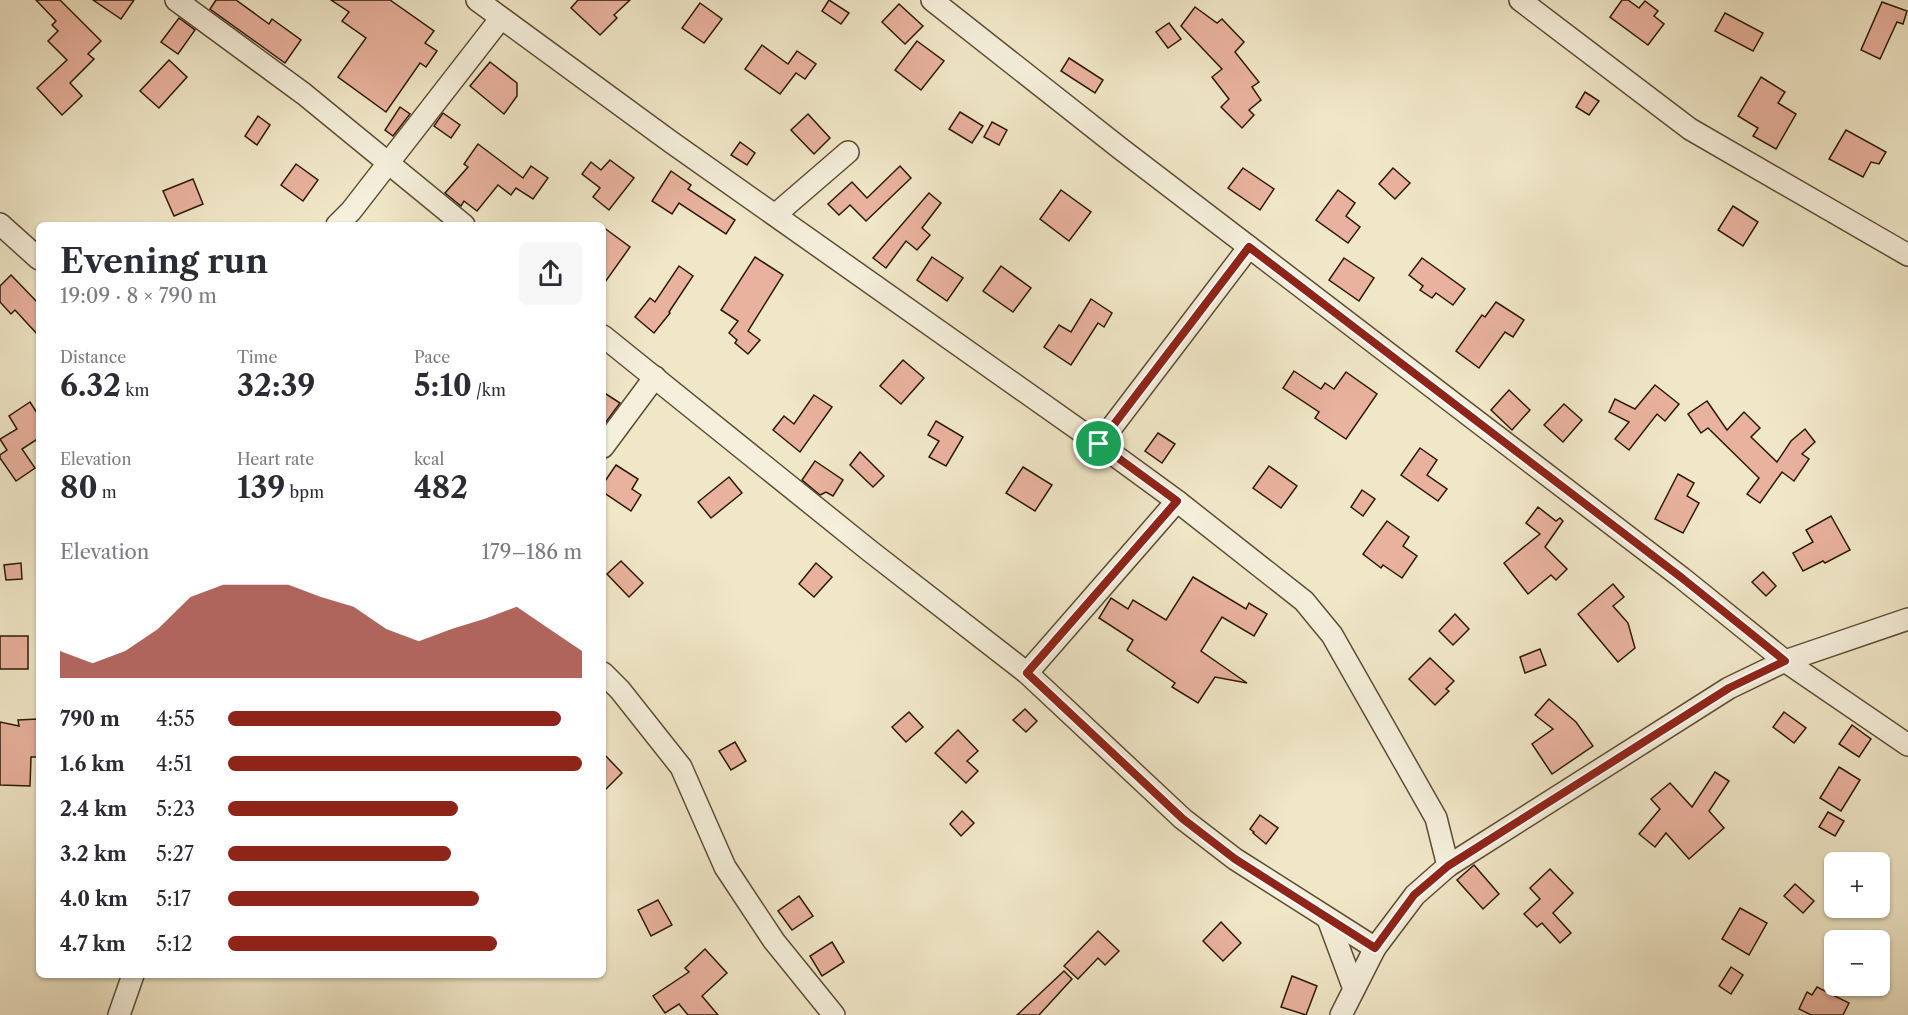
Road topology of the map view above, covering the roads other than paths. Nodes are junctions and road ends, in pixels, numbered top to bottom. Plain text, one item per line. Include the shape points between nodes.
1 (176, 0) edge
2 (477, 0) edge
3 (932, 0) edge
4 (1520, 0) edge
5 (501, 18) junction
6 (848, 152) dead end
7 (387, 163) junction
8 (775, 215) junction
9 (340, 222) edge
10 (460, 222) edge
11 (0, 224) edge
12 (1249, 247) junction
13 (1908, 255) edge
14 (36, 256) edge
15 (606, 338) edge
16 (655, 377) junction
17 (606, 443) edge
18 (1099, 444) junction
19 (1177, 501) junction
20 (1908, 619) edge
21 (1785, 661) junction
22 (1027, 673) junction
23 (606, 676) edge
24 (1908, 746) edge
25 (1448, 866) junction
26 (1328, 919) junction
27 (1375, 948) junction
28 (132, 978) edge
29 (1354, 989) junction
30 (119, 1015) edge
31 (834, 1015) edge
32 (1341, 1015) edge

1 - 7 street via 304,94
2 - 5 street
3 - 12 street
4 - 13 street via 1690,129
5 - 7 street
5 - 8 street
6 - 8 street
7 - 9 street
7 - 10 street
8 - 18 street
11 - 14 street
12 - 18 street
12 - 21 street
15 - 16 street
16 - 17 street
16 - 22 street
18 - 19 street
19 - 22 street
19 - 25 street via 1304,601 1332,635 1436,819
20 - 21 street
21 - 24 street
21 - 25 street via 1729,688
22 - 26 street via 1183,819 1235,859
23 - 31 street via 681,767 725,867 774,941
25 - 27 street via 1414,895
26 - 27 street
26 - 29 street
27 - 29 street
28 - 30 street
29 - 32 street

